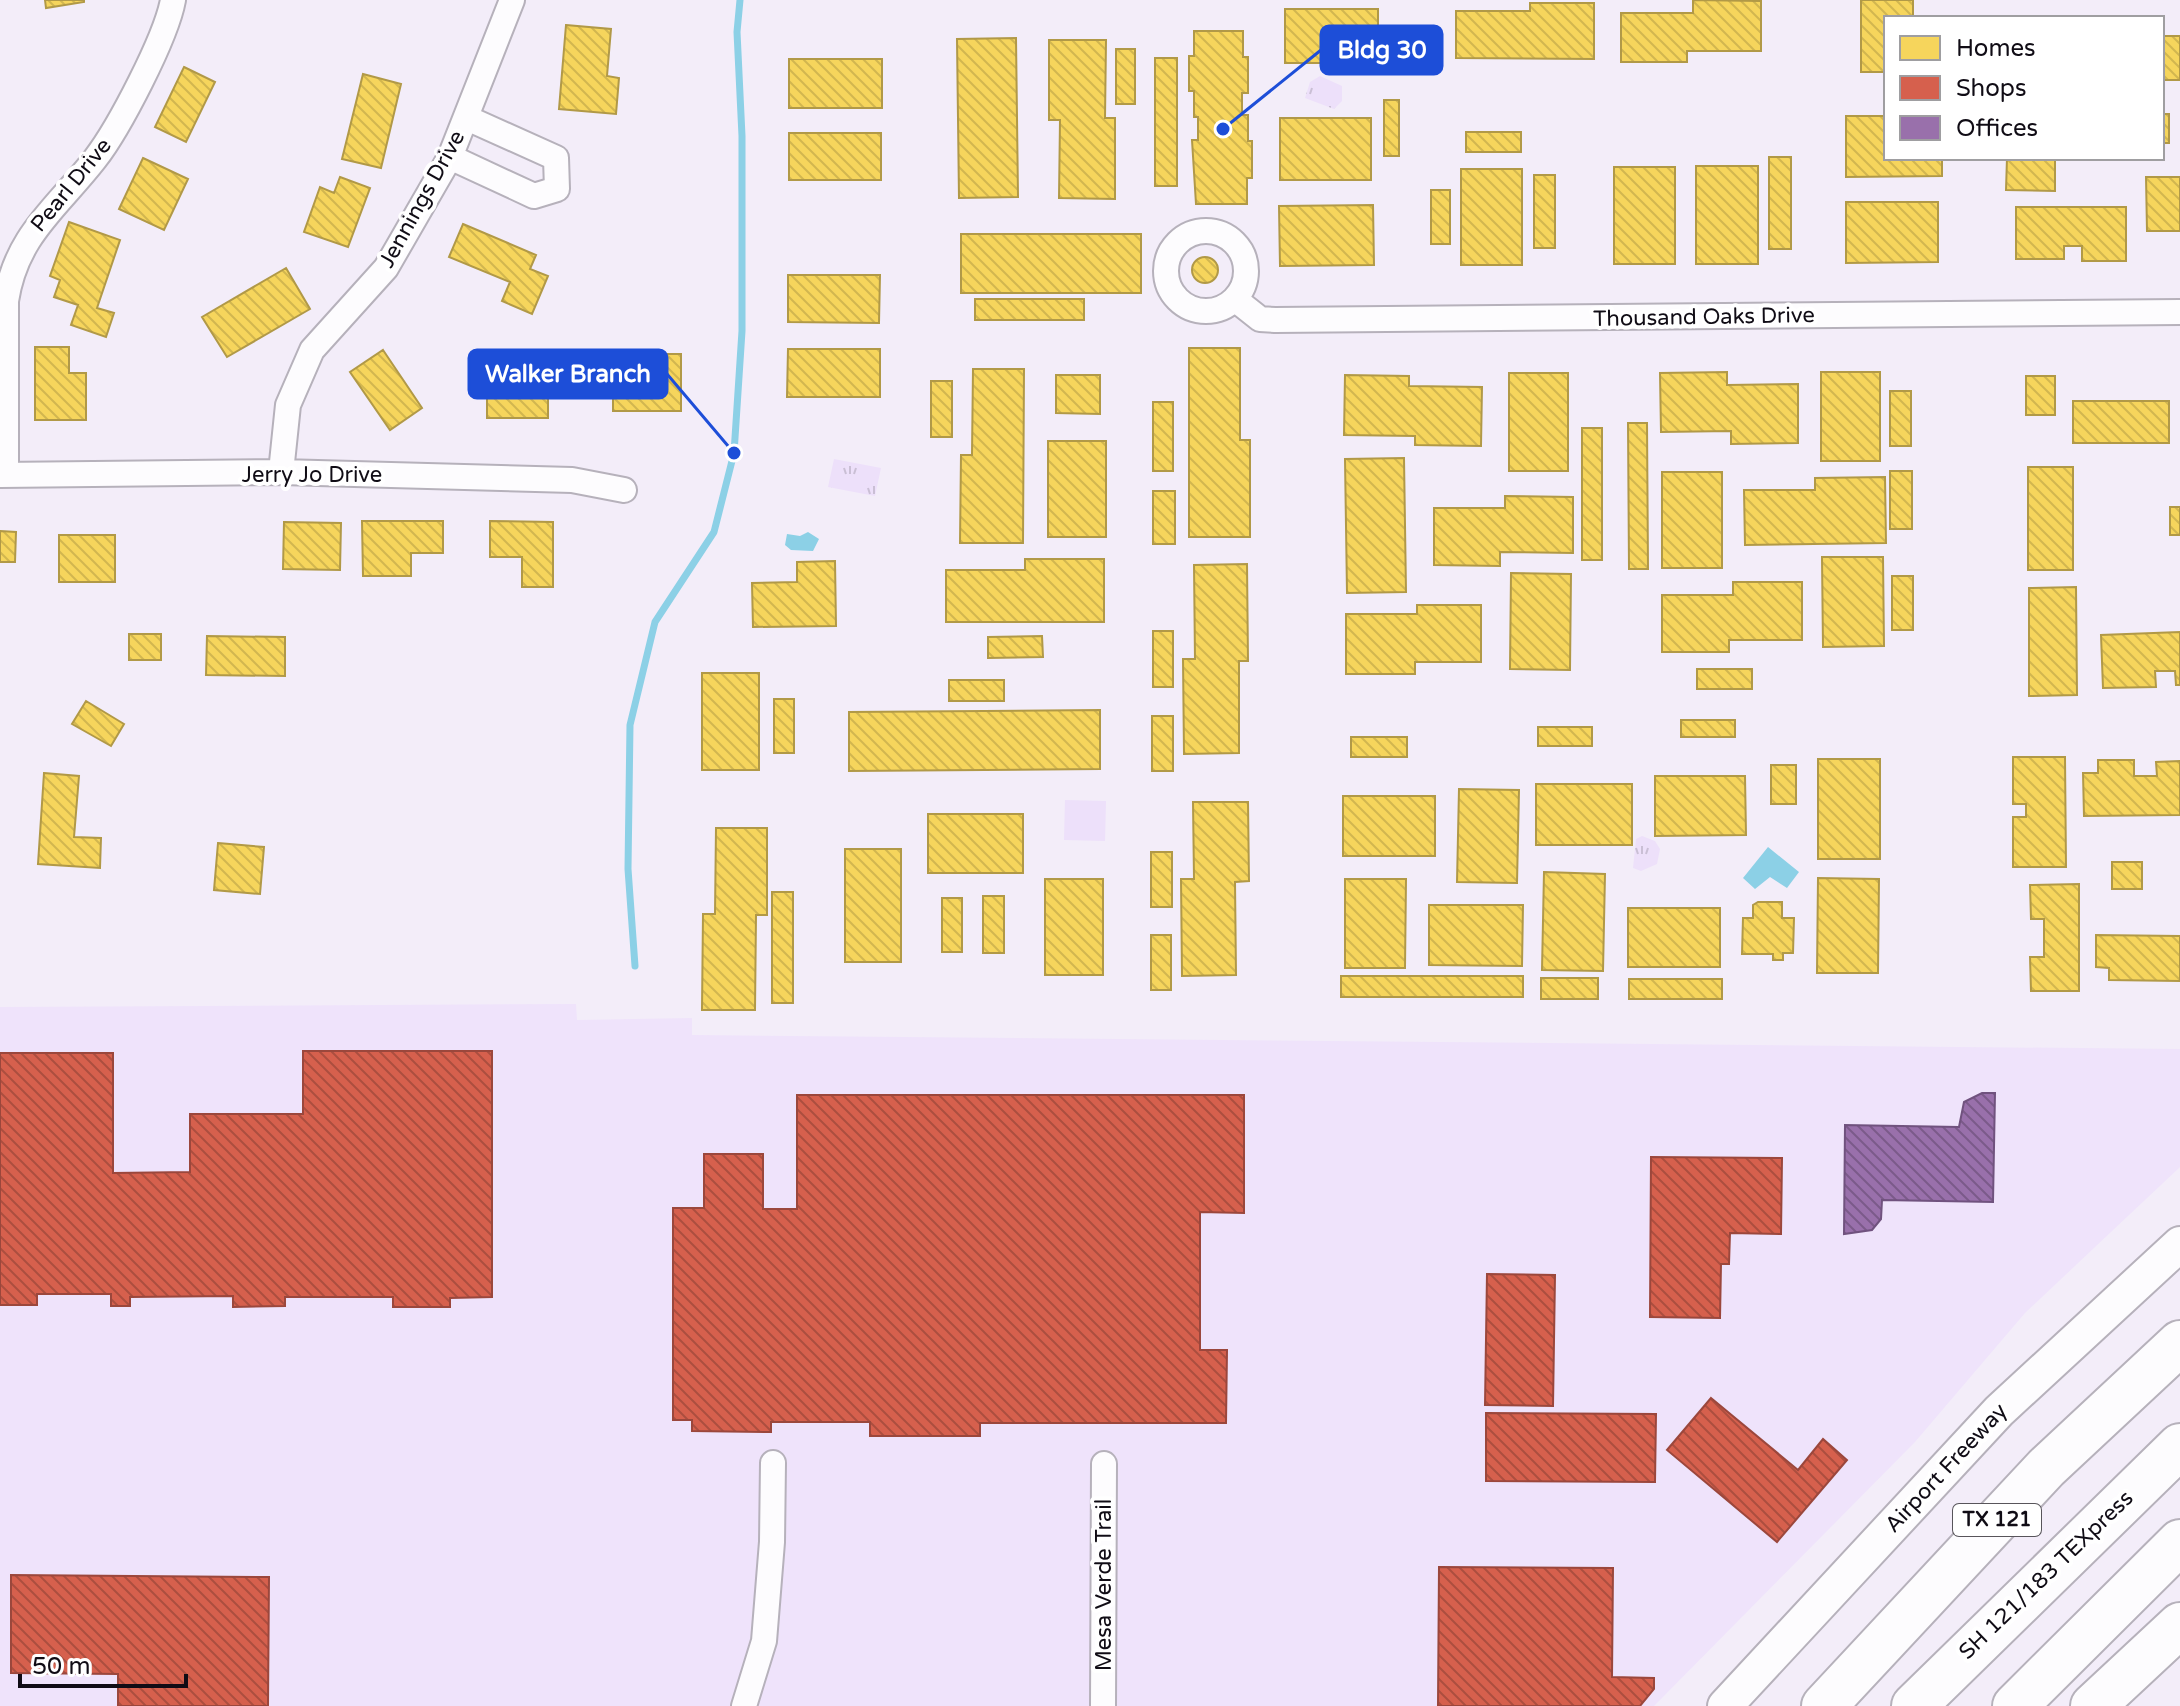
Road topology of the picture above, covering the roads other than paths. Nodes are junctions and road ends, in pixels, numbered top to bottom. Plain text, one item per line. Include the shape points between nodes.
1 (173, 0) edge
2 (512, 0) edge
3 (467, 118) junction
4 (450, 157) junction
5 (1236, 300) dead end
6 (2180, 312) edge
7 (281, 472) junction
8 (3, 475) edge
9 (624, 490) dead end
10 (2180, 1244) edge
11 (2180, 1343) edge
12 (2180, 1446) edge
13 (773, 1463) dead end
14 (1104, 1464) dead end
15 (2180, 1542) edge
16 (2180, 1625) edge
17 (2180, 1667) edge
18 (744, 1706) edge
19 (1103, 1706) edge
20 (1725, 1706) edge
21 (1824, 1706) edge
22 (1914, 1706) edge
23 (2015, 1706) edge
24 (2093, 1706) edge
25 (2134, 1706) edge

1 - 8 street, Pearl Drive via 118,126 34,229 10,275
2 - 3 street, Jennings Drive
3 - 4 street, Jennings Drive
3 - 4 street via 556,158 557,189 534,196
4 - 7 street, Jennings Drive via 386,268 312,350 288,405
5 - 6 street, Thousand Oaks Drive via 1260,319 1275,320
7 - 8 street, Jerry Jo Drive
7 - 9 street, Jerry Jo Drive via 572,480
10 - 20 main road, Airport Freeway via 1999,1411
11 - 21 highway, TX 121 via 2046,1468
12 - 22 highway, SH 121/183 TEXpress
13 - 18 street via 764,1641
14 - 19 street, Mesa Verde Trail
15 - 23 highway
16 - 24 highway
17 - 25 highway

